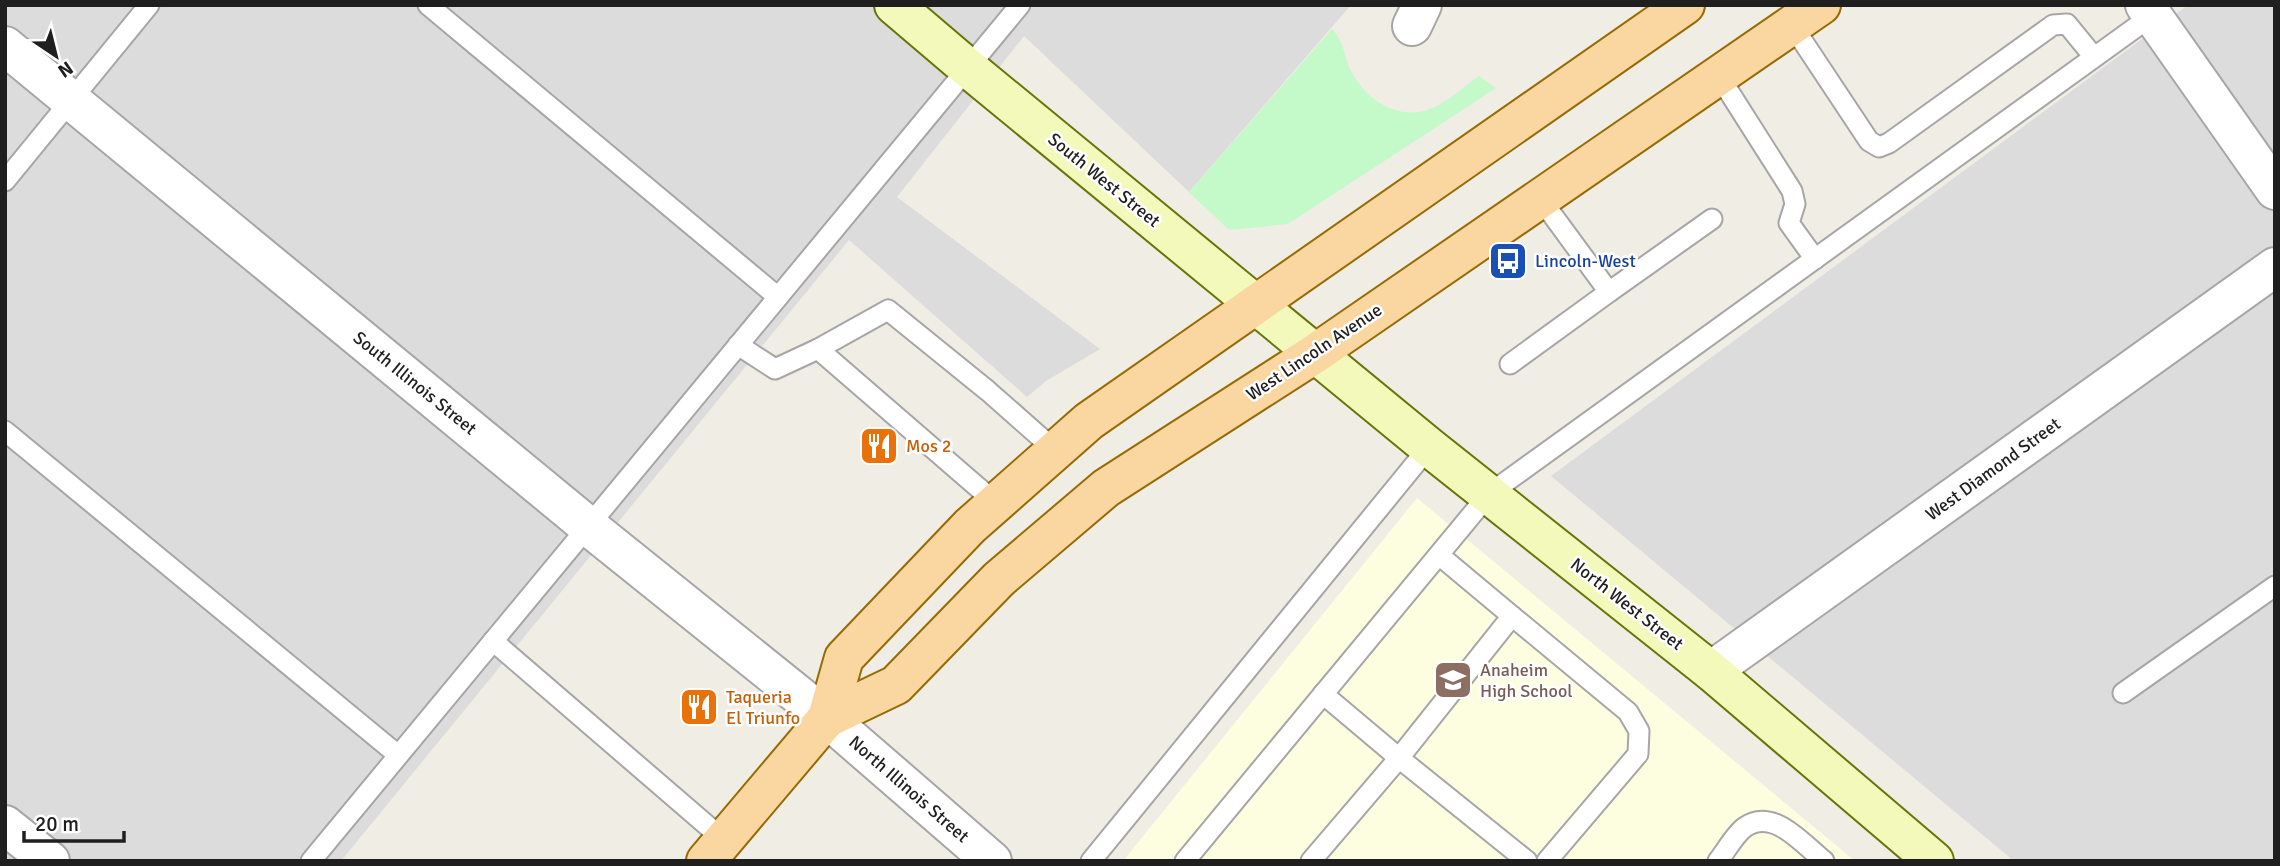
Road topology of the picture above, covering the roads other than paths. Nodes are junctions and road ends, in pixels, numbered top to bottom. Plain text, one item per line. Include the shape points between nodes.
1 (149, 5) edge
2 (428, 5) edge
3 (894, 5) edge
4 (1020, 5) edge
5 (1685, 5) edge
6 (2155, 9) edge
7 (1806, 15) edge
8 (5, 46) edge
9 (2094, 57) junction
10 (968, 68) junction
11 (1719, 76) junction
12 (71, 100) junction
13 (5, 181) edge
14 (2275, 190) edge
15 (1540, 198) junction
16 (1712, 219) dead end
17 (1815, 259) junction
18 (2275, 267) edge
19 (1609, 292) junction
20 (778, 297) junction
21 (1255, 304) junction
22 (738, 345) junction
23 (818, 349) junction
24 (1316, 353) junction
25 (1510, 364) dead end
26 (5, 431) edge
27 (1429, 447) junction
28 (1056, 451) junction
29 (1489, 494) junction
30 (996, 503) junction
31 (588, 526) junction
32 (1439, 555) junction
33 (2275, 586) edge
34 (1512, 616) junction
35 (493, 641) junction
36 (1711, 671) junction
37 (2123, 693) dead end
38 (1323, 694) junction
39 (827, 718) junction
40 (398, 755) junction
41 (1399, 758) junction
42 (5, 825) edge
43 (715, 850) edge
44 (1931, 860) edge
45 (50, 861) edge
46 (311, 861) edge
47 (992, 861) edge
48 (1091, 861) edge
49 (1185, 861) edge
50 (1311, 861) edge
51 (1527, 861) edge
52 (1547, 861) edge
53 (1718, 861) edge
54 (1824, 861) edge

1 - 12 lane
2 - 20 lane
3 - 10 street, South West Street
4 - 10 lane
5 - 21 main road, West Lincoln Avenue
6 - 9 lane
6 - 14 street
7 - 9 lane via 1869,141 1879,147 2053,25 2067,24
7 - 11 main road, West Lincoln Avenue
8 - 12 street, South Illinois Street
9 - 17 lane
10 - 20 lane
10 - 21 street, South West Street
11 - 15 main road, West Lincoln Avenue
11 - 17 lane via 1792,191 1795,204 1789,223
12 - 13 lane
12 - 31 street, South Illinois Street
15 - 19 lane
15 - 24 main road, West Lincoln Avenue
16 - 19 lane
17 - 29 lane
18 - 36 street, West Diamond Street
19 - 25 lane
20 - 22 lane
21 - 24 street, South West Street
21 - 28 main road, West Lincoln Avenue via 1089,421
22 - 23 lane via 775,369
22 - 31 lane
23 - 28 lane via 888,310
23 - 30 lane
24 - 27 street, North West Street
24 - 39 main road, West Lincoln Avenue via 1106,488 999,579 896,685
26 - 40 lane
27 - 29 street, North West Street
27 - 48 lane
28 - 30 main road, West Lincoln Avenue
29 - 32 lane
29 - 36 street, North West Street
30 - 39 main road, West Lincoln Avenue via 844,658
31 - 35 lane
31 - 39 street, South Illinois Street
32 - 34 lane
32 - 38 lane
33 - 37 lane
34 - 41 lane
34 - 52 lane via 1628,712 1639,731 1638,754
35 - 40 lane
35 - 43 lane
36 - 44 street, North West Street
38 - 41 lane
38 - 49 lane
39 - 43 main road, West Lincoln Avenue
39 - 47 street, North Illinois Street
40 - 46 lane
41 - 50 lane
41 - 51 lane
42 - 45 street
53 - 54 lane via 1745,827 1764,820 1779,825

